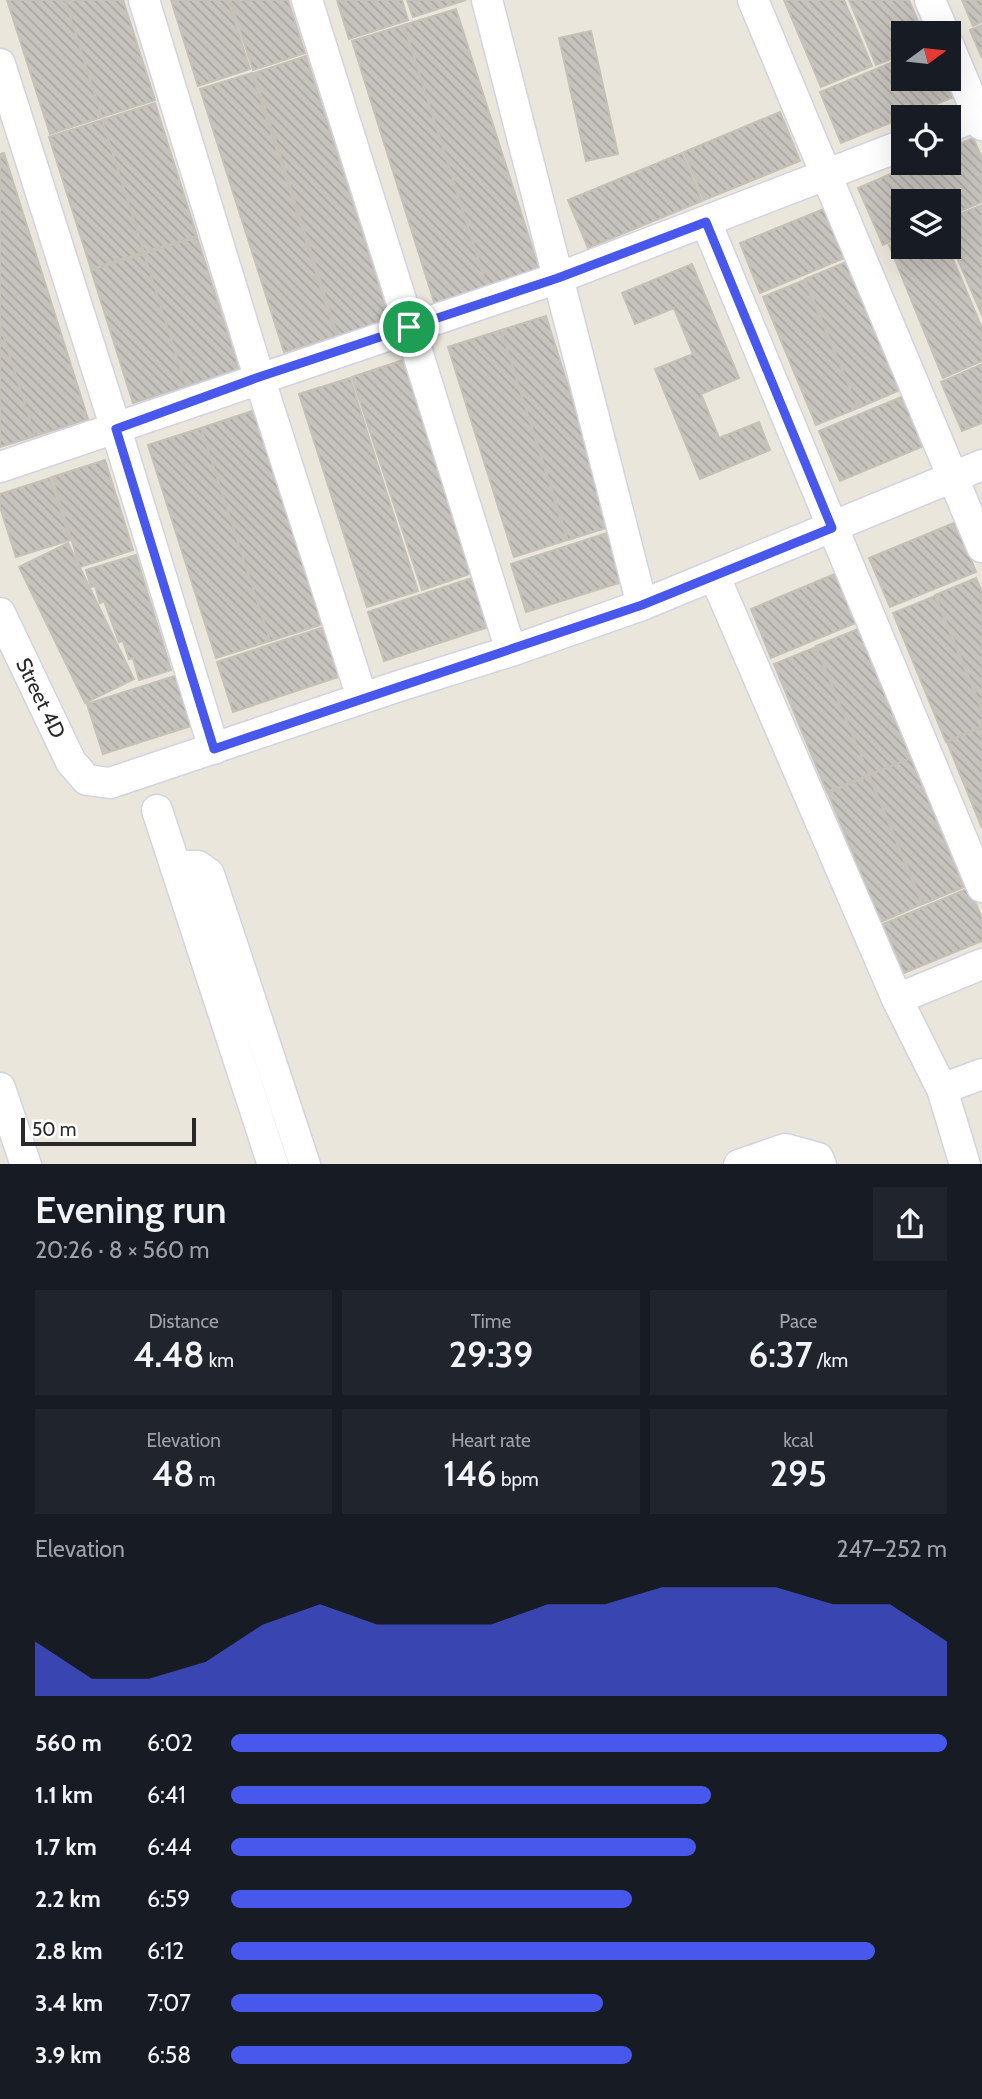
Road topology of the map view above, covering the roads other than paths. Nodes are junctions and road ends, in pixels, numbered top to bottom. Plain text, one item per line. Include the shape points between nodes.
1 (144, 0) edge
2 (307, 0) edge
3 (487, 0) edge
4 (753, 0) edge
5 (930, 0) edge
6 (939, 21) edge
7 (0, 64) edge
8 (961, 73) edge
9 (981, 118) edge
10 (961, 123) edge
11 (891, 150) edge
12 (827, 176) junction
13 (706, 222) junction
14 (558, 278) junction
15 (409, 327) junction
16 (259, 377) junction
17 (116, 429) junction
18 (982, 466) edge
19 (0, 467) edge
20 (952, 478) junction
21 (832, 528) junction
22 (982, 547) edge
23 (715, 577) junction
24 (642, 605) junction
25 (0, 613) edge
26 (511, 651) junction
27 (362, 698) junction
28 (214, 749) junction
29 (157, 810) dead end
30 (175, 866) junction
31 (982, 887) edge
32 (982, 964) edge
33 (897, 999) junction
34 (982, 1074) edge
35 (0, 1088) edge
36 (942, 1089) junction
37 (26, 1164) edge
38 (273, 1164) edge
39 (304, 1164) edge
40 (738, 1164) edge
41 (821, 1164) edge
42 (965, 1164) edge

1 - 16 street
2 - 15 street
3 - 14 street
4 - 12 street
5 - 6 street
7 - 17 street
8 - 9 street
9 - 10 street
11 - 12 street
12 - 13 street
12 - 20 street
13 - 14 street
13 - 21 street
14 - 15 street
14 - 24 street
15 - 16 street
15 - 26 street
16 - 17 street
16 - 27 street
17 - 19 street
17 - 28 street
18 - 20 street
20 - 21 street
20 - 22 street
21 - 23 street
21 - 31 street
23 - 24 street
23 - 33 street
24 - 26 street
25 - 28 street, Street 4D via 71,762 87,780 110,783
26 - 27 street
27 - 28 street
29 - 30 street
30 - 38 street
30 - 39 street via 198,866 209,874
32 - 33 street
33 - 36 street
34 - 36 street
35 - 37 street
36 - 42 street
40 - 41 street via 785,1149 818,1158

